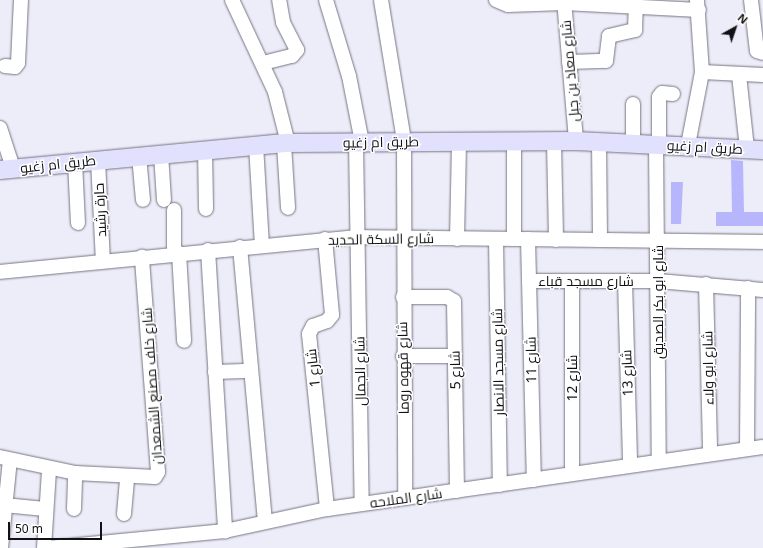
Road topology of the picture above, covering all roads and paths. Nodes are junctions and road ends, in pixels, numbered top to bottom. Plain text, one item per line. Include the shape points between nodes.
1 (21, 0) edge
2 (232, 0) edge
3 (279, 0) edge
4 (326, 0) edge
5 (381, 0) edge
6 (496, 0) edge
7 (751, 0) edge
8 (564, 2) edge
9 (584, 2) edge
10 (670, 4) edge
11 (698, 5) edge
12 (636, 7) junction
13 (760, 51) edge
14 (569, 62) junction
15 (263, 63) junction
16 (5, 66) dead end
17 (702, 72) junction
18 (739, 75) junction
19 (763, 76) edge
20 (673, 94) dead end
21 (633, 104) dead end
22 (0, 128) edge
23 (404, 141) junction
24 (459, 141) junction
25 (514, 141) junction
26 (576, 141) junction
27 (359, 142) junction
28 (554, 142) junction
29 (599, 142) junction
30 (633, 143) junction
31 (286, 144) junction
32 (657, 144) junction
33 (256, 145) junction
34 (688, 145) junction
35 (205, 150) junction
36 (755, 150) edge
37 (161, 154) junction
38 (139, 156) junction
39 (98, 160) junction
40 (75, 162) junction
41 (7, 169) edge
42 (143, 200) dead end
43 (164, 200) dead end
44 (288, 208) dead end
45 (206, 209) dead end
46 (174, 210) dead end
47 (78, 223) dead end
48 (358, 237) junction
49 (402, 238) junction
50 (457, 238) junction
51 (325, 239) junction
52 (496, 239) junction
53 (514, 239) junction
54 (528, 240) junction
55 (556, 240) junction
56 (600, 240) junction
57 (657, 241) junction
58 (763, 242) edge
59 (262, 245) junction
60 (240, 247) junction
61 (208, 250) junction
62 (177, 253) junction
63 (142, 257) junction
64 (103, 261) junction
65 (0, 272) edge
66 (529, 281) junction
67 (572, 281) junction
68 (625, 281) junction
69 (658, 281) junction
70 (706, 284) junction
71 (748, 288) junction
72 (763, 290) edge
73 (402, 297) junction
74 (184, 341) dead end
75 (403, 356) junction
76 (455, 356) junction
77 (252, 371) junction
78 (216, 372) junction
79 (763, 447) edge
80 (747, 448) junction
81 (710, 453) junction
82 (5, 458) edge
83 (659, 460) junction
84 (630, 465) junction
85 (49, 470) junction
86 (75, 473) junction
87 (572, 474) junction
88 (127, 477) junction
89 (534, 480) junction
90 (500, 485) junction
91 (2, 489) edge
92 (457, 491) junction
93 (405, 498) junction
94 (362, 504) junction
95 (45, 509) junction
96 (74, 509) dead end
97 (327, 509) junction
98 (2, 513) edge
99 (124, 514) dead end
100 (265, 522) junction
101 (225, 531) junction
102 (1, 548) edge
103 (44, 548) edge
104 (48, 548) edge

1 - 16 street via 18,63 14,67
2 - 15 street
3 - 15 street via 282,22 297,50 292,56
4 - 27 street, شارع الجمال via 349,76
5 - 23 street, شارع قهوه روما
6 - 8 street via 508,5
7 - 13 street
8 - 9 street
8 - 14 street, شارع معاذ بن جبل
9 - 12 street
10 - 11 street
10 - 12 street
11 - 17 street
12 - 14 street via 635,30 609,36 606,61
14 - 26 street, شارع معاذ بن جبل
15 - 31 street via 281,109
17 - 18 street
17 - 34 street
18 - 19 street
18 - 36 street
20 - 32 street, شارع ابو بكر الصديق via 662,93 659,97
21 - 30 street
22 - 41 street
23 - 24 main road, طريق ام زغيو
23 - 27 main road, طريق ام زغيو
23 - 49 street, شارع قهوه روما
24 - 25 main road, طريق ام زغيو
24 - 50 street
25 - 28 main road, طريق ام زغيو
25 - 53 street
26 - 28 main road, طريق ام زغيو
26 - 29 main road, طريق ام زغيو
27 - 31 main road, طريق ام زغيو
27 - 48 street, شارع الجمال
28 - 55 street
29 - 30 main road, طريق ام زغيو
29 - 56 street
30 - 32 main road, طريق ام زغيو
31 - 33 main road, طريق ام زغيو
31 - 44 street
32 - 34 main road, طريق ام زغيو
32 - 57 street, شارع ابو بكر الصديق
33 - 35 main road, طريق ام زغيو
33 - 59 street
34 - 36 main road, طريق ام زغيو
35 - 37 main road, طريق ام زغيو
35 - 45 street
37 - 38 main road, طريق ام زغيو
37 - 43 street
38 - 39 main road, طريق ام زغيو
38 - 42 street
39 - 40 main road, طريق ام زغيو
39 - 64 street, حارة رشيد
40 - 41 main road, طريق ام زغيو
40 - 47 street
46 - 62 street
48 - 49 street, شارع السكة الحديد
48 - 51 street, شارع السكة الحديد
48 - 94 street, شارع الجمال
49 - 50 street, شارع السكة الحديد
49 - 73 street, شارع قهوه روما
50 - 52 street, شارع السكة الحديد
51 - 59 street, شارع السكة الحديد
51 - 97 street, شارع 1 via 332,315 327,321 313,326 309,334
52 - 53 street, شارع السكة الحديد
52 - 90 street, شارع مسجد الانصار
53 - 54 street, شارع السكة الحديد
54 - 55 street, شارع السكة الحديد
54 - 66 street, شارع 11
55 - 56 street, شارع السكة الحديد
56 - 57 street, شارع السكة الحديد
57 - 58 street, شارع السكة الحديد
57 - 69 street, شارع ابو بكر الصديق
59 - 60 street, شارع السكة الحديد
60 - 61 street, شارع السكة الحديد
60 - 77 street
61 - 62 street, شارع السكة الحديد
61 - 78 street
62 - 63 street, شارع السكة الحديد
62 - 74 street
63 - 64 street, شارع السكة الحديد
63 - 88 street, شارع خلف مصنع الشمعدان via 158,472 150,479
64 - 65 street, شارع السكة الحديد
66 - 67 street, شارع مسجد قباء
66 - 89 street, شارع 11
67 - 68 street, شارع مسجد قباء
67 - 87 street, شارع 12
68 - 69 street, شارع مسجد قباء
68 - 84 street, شارع 13
69 - 70 street, شارع مسجد قباء
69 - 83 street, شارع ابو بكر الصديق
70 - 71 street, شارع مسجد قباء
70 - 81 street, شارع ابو ولاء
71 - 72 street, شارع مسجد قباء
71 - 80 street
73 - 75 street, شارع قهوه روما
73 - 76 street, شارع 5 via 451,298 454,305
75 - 76 street
75 - 93 street, شارع قهوه روما
76 - 92 street, شارع 5
77 - 78 street
77 - 100 street
78 - 101 street
79 - 80 street, شارع الملاحه
80 - 81 street, شارع الملاحه
81 - 83 street, شارع الملاحه
82 - 85 street, شارع خلف مصنع الشمعدان
82 - 91 street
83 - 84 street, شارع الملاحه
84 - 87 street, شارع الملاحه
85 - 86 street, شارع خلف مصنع الشمعدان
85 - 95 street
86 - 88 street, شارع خلف مصنع الشمعدان
86 - 96 street
87 - 89 street, شارع الملاحه
88 - 99 street
89 - 90 street, شارع الملاحه
90 - 92 street, شارع الملاحه
91 - 98 street
92 - 93 street, شارع الملاحه
93 - 94 street, شارع الملاحه
94 - 97 street, شارع الملاحه
95 - 98 street
95 - 103 street
97 - 100 street, شارع الملاحه
98 - 102 street
100 - 101 street, شارع الملاحه
101 - 104 street, شارع الملاحه

